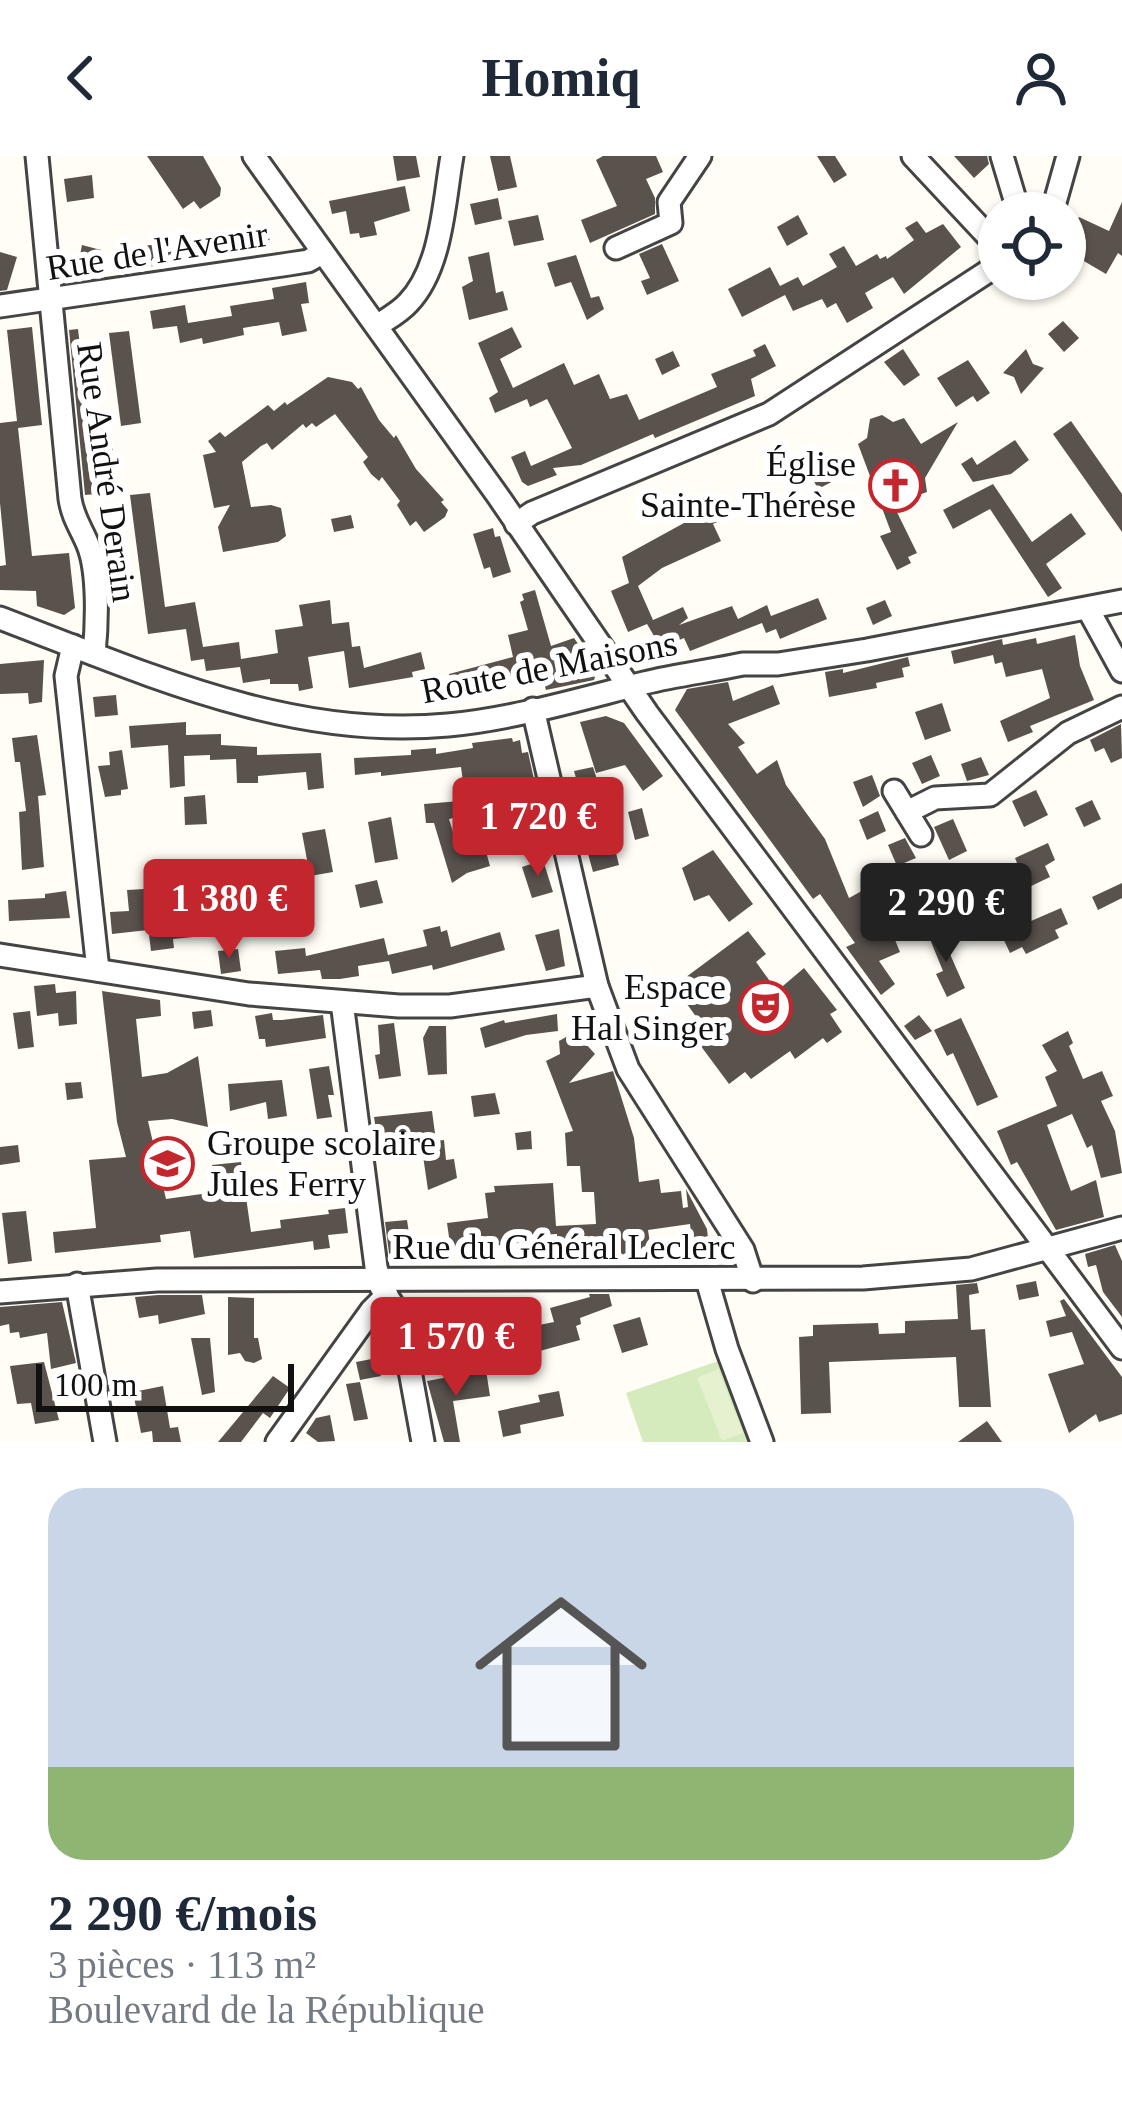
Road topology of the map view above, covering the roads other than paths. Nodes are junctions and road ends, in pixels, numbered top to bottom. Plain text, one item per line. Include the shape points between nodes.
1 (37, 156) edge
2 (254, 156) edge
3 (452, 156) edge
4 (700, 156) edge
5 (913, 156) edge
6 (1001, 156) edge
7 (1068, 156) edge
8 (1012, 192) edge
9 (1058, 192) edge
10 (978, 226) edge
11 (616, 248) dead end
12 (322, 253) junction
13 (978, 278) edge
14 (49, 301) junction
15 (0, 306) edge
16 (377, 326) junction
17 (516, 524) junction
18 (1122, 602) edge
19 (1088, 609) junction
20 (0, 618) edge
21 (84, 650) junction
22 (1122, 671) edge
23 (629, 687) junction
24 (1122, 707) edge
25 (533, 709) junction
26 (894, 791) dead end
27 (907, 812) junction
28 (921, 836) dead end
29 (0, 955) edge
30 (98, 970) junction
31 (597, 986) junction
32 (342, 1002) junction
33 (1122, 1228) edge
34 (1049, 1249) junction
35 (707, 1280) junction
36 (753, 1280) junction
37 (77, 1284) junction
38 (383, 1288) junction
39 (0, 1292) edge
40 (1122, 1348) edge
41 (105, 1442) edge
42 (277, 1442) edge
43 (423, 1442) edge
44 (762, 1442) edge

1 - 14 street, Rue André Derain
2 - 12 street
3 - 16 street via 419,286
4 - 11 street via 669,202 671,223
5 - 10 street
6 - 8 street
7 - 9 street
12 - 14 street, Rue de l'Avenir via 289,265
12 - 16 street
13 - 17 street via 769,414
14 - 15 street, Rue de l'Avenir
14 - 21 street, Rue André Derain via 70,499 89,546 96,612
16 - 17 street
17 - 23 street
18 - 19 street, Route de Maisons
19 - 22 street
19 - 23 street, Route de Maisons
20 - 21 street, Route de Maisons
21 - 25 street, Route de Maisons via 185,689 321,722 451,725
21 - 30 street, Rue André Derain via 66,676
23 - 25 street, Route de Maisons
23 - 34 street
24 - 27 street via 1068,733 990,794 935,798
25 - 31 street
26 - 27 street
27 - 28 street
29 - 30 street
30 - 32 street
31 - 32 street via 450,1006
31 - 36 street via 637,1089 743,1250
32 - 38 street
33 - 34 street, Rue du Général Leclerc
34 - 36 street, Rue du Général Leclerc via 926,1274
34 - 40 street
35 - 36 street, Rue du Général Leclerc
35 - 38 street, Rue du Général Leclerc
35 - 44 street
37 - 38 street, Rue du Général Leclerc
37 - 39 street, Rue du Général Leclerc
37 - 41 street
38 - 42 street
38 - 43 street via 400,1316

